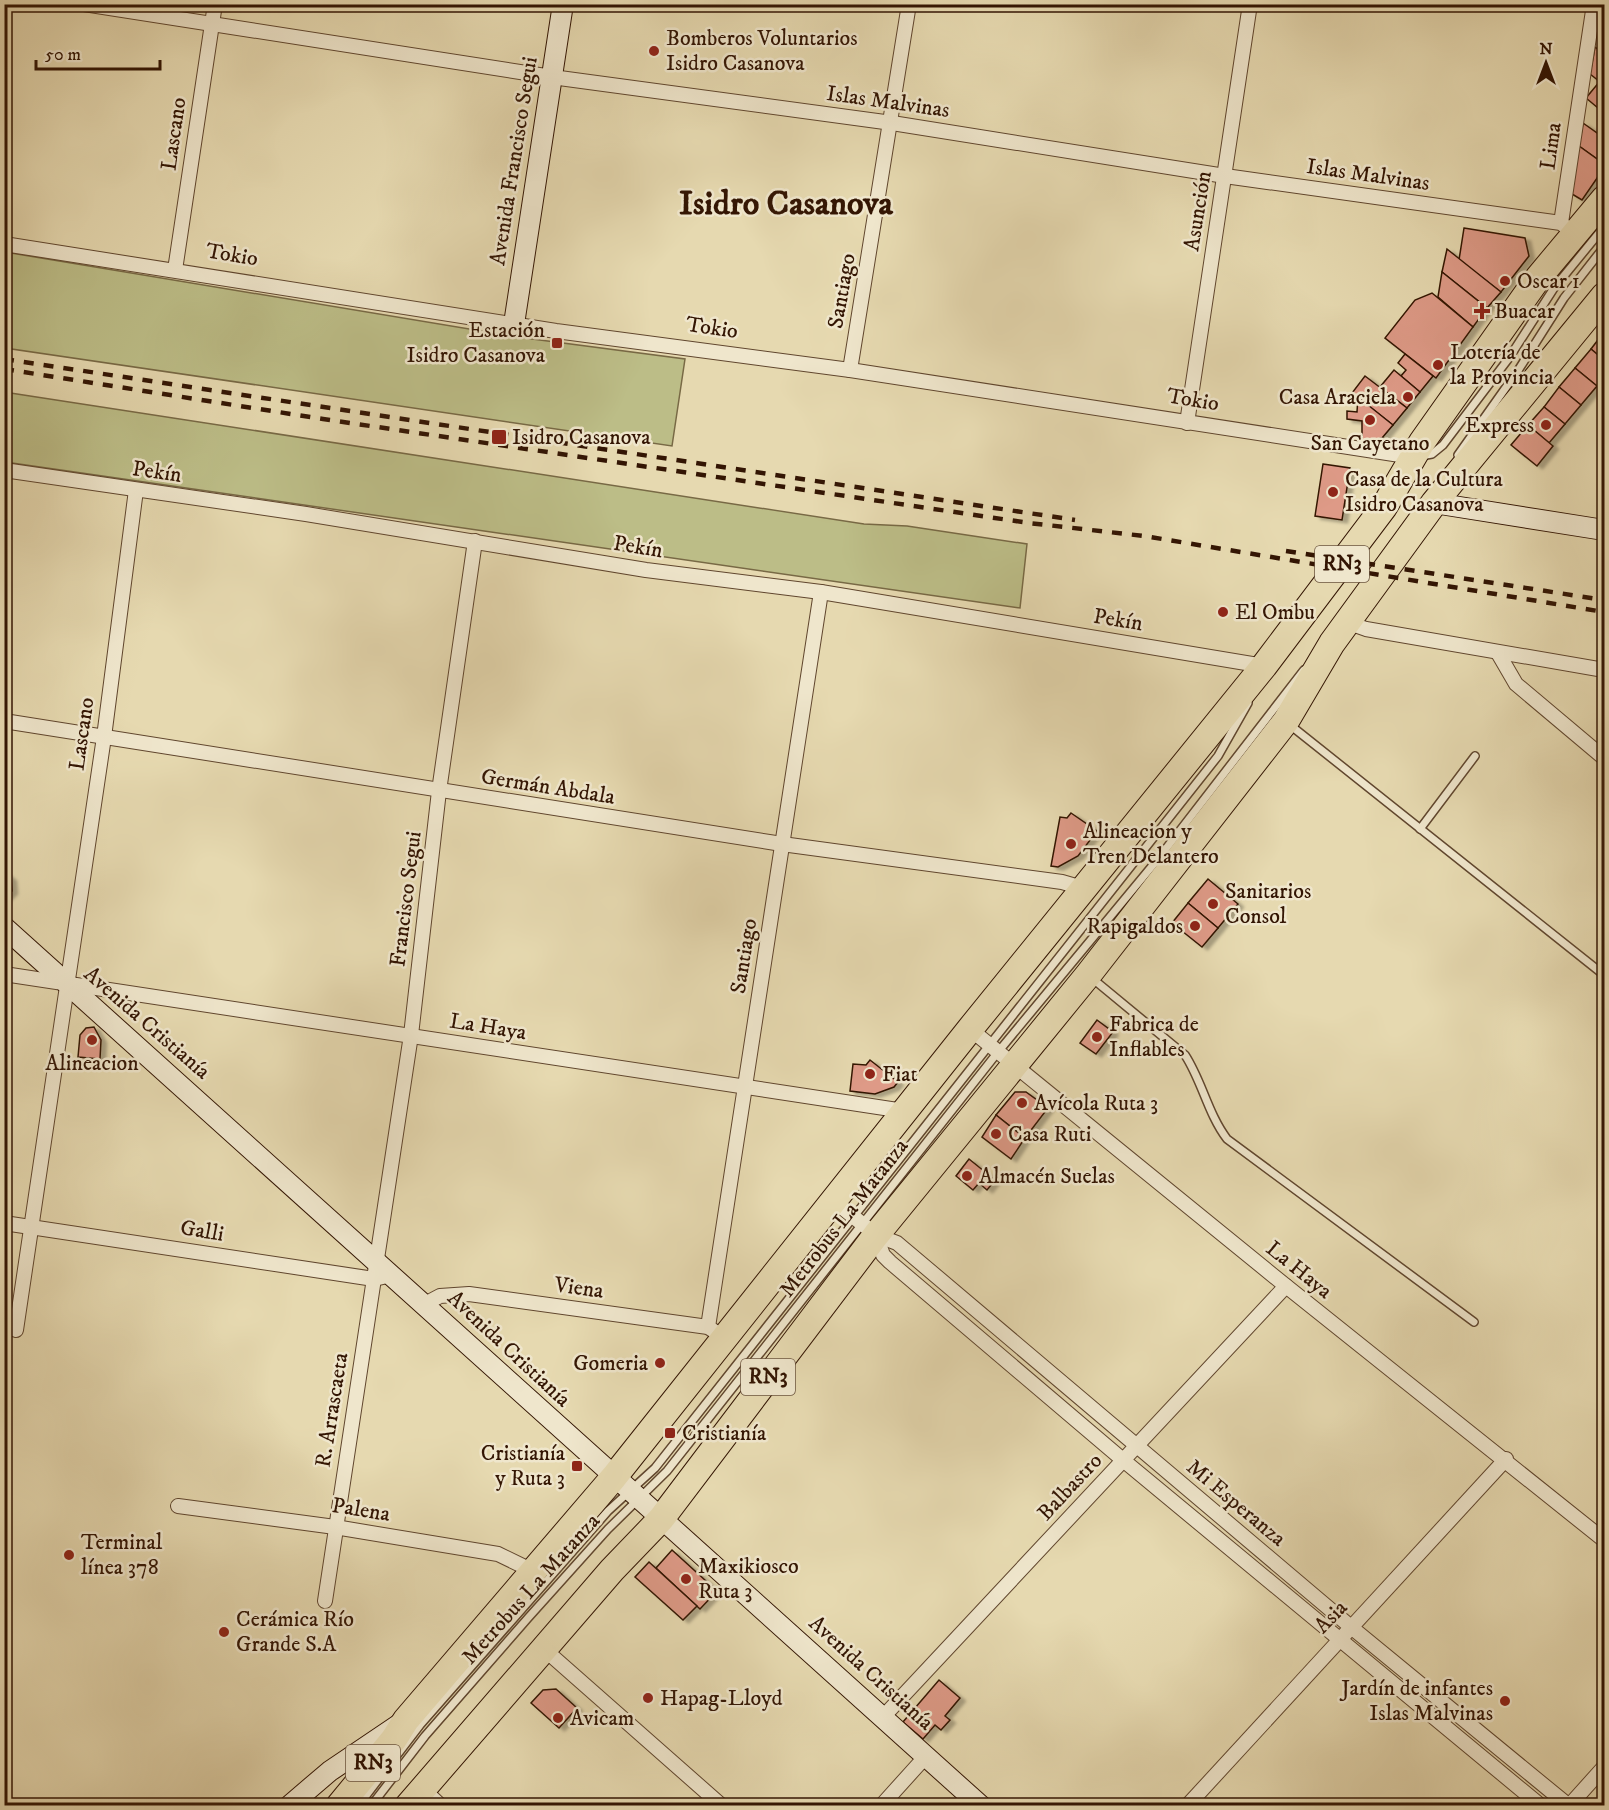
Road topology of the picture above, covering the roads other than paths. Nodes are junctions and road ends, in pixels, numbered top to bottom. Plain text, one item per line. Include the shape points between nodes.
1 (84, 4) edge
2 (215, 4) edge
3 (563, 4) edge
4 (909, 4) edge
5 (1250, 4) edge
6 (1594, 4) edge
7 (212, 24) junction
8 (552, 76) junction
9 (892, 123) junction
10 (1225, 176) junction
11 (1605, 199) edge
12 (1605, 227) edge
13 (1568, 229) junction
14 (4, 244) edge
15 (1605, 247) edge
16 (176, 270) junction
17 (1605, 296) edge
18 (513, 324) junction
19 (850, 370) junction
20 (1187, 423) junction
21 (1413, 458) junction
22 (4, 470) edge
23 (136, 490) junction
24 (1434, 503) junction
25 (1605, 530) edge
26 (475, 541) junction
27 (821, 592) junction
28 (1349, 623) junction
29 (1332, 643) junction
30 (1498, 652) junction
31 (1264, 666) junction
32 (1605, 670) edge
33 (4, 721) edge
34 (1286, 721) junction
35 (104, 736) junction
36 (1475, 756) dead end
37 (1605, 758) edge
38 (439, 791) junction
39 (1420, 829) junction
40 (782, 844) junction
41 (1086, 889) junction
42 (4, 927) edge
43 (4, 974) edge
44 (1088, 975) junction
45 (1605, 975) edge
46 (65, 984) junction
47 (411, 1035) junction
48 (992, 1048) junction
49 (745, 1088) junction
50 (904, 1111) junction
51 (834, 1201) junction
52 (4, 1223) edge
53 (864, 1225) junction
54 (30, 1226) junction
55 (382, 1272) junction
56 (1286, 1286) junction
57 (424, 1304) junction
58 (1474, 1322) dead end
59 (16, 1330) dead end
60 (717, 1332) junction
61 (1136, 1446) junction
62 (1506, 1459) junction
63 (1123, 1460) junction
64 (627, 1488) junction
65 (178, 1506) dead end
66 (661, 1519) junction
67 (335, 1527) junction
68 (1605, 1540) edge
69 (533, 1571) junction
70 (325, 1601) dead end
71 (1351, 1627) junction
72 (1339, 1639) junction
73 (544, 1649) junction
74 (884, 1716) junction
75 (406, 1720) junction
76 (927, 1755) junction
77 (1605, 1767) edge
78 (421, 1801) edge
79 (289, 1806) edge
80 (339, 1806) edge
81 (357, 1806) edge
82 (371, 1806) edge
83 (722, 1806) edge
84 (881, 1806) edge
85 (981, 1806) edge
86 (1187, 1806) edge
87 (1541, 1806) edge
88 (1569, 1806) edge

1 - 7 street, Islas Malvinas
2 - 7 street, Lascano
3 - 8 main road, Avenida Francisco Segui
4 - 9 street, Santiago
5 - 10 street, Asunción
6 - 13 street, Lima
7 - 8 street, Islas Malvinas
7 - 16 street, Lascano
8 - 9 street, Islas Malvinas
8 - 18 main road, Avenida Francisco Segui
9 - 10 street, Islas Malvinas
9 - 19 street, Santiago
10 - 13 street, Islas Malvinas
10 - 20 street, Asunción
11 - 13 highway, RN3
12 - 21 lane via 1554,288 1509,358 1443,445 1432,454
13 - 21 highway, RN3
14 - 16 street, Tokio
15 - 24 lane via 1564,298 1460,451
16 - 18 street, Tokio
17 - 24 highway, RN3
18 - 19 street, Tokio
19 - 20 street, Tokio
20 - 21 street, Tokio
21 - 31 highway, RN3 via 1384,507
22 - 23 street, Pekín
23 - 26 street, Pekín
23 - 35 street, Lascano
24 - 25 main road
24 - 28 highway, RN3
26 - 27 street, Pekín via 646,570
26 - 38 street, Francisco Segui
27 - 31 street, Pekín
27 - 40 street, Santiago
28 - 29 highway, RN3
28 - 30 street
29 - 34 highway, RN3
29 - 48 lane, Metrobus La Matanza via 1298,675 1158,859
30 - 32 street
30 - 37 street via 1516,684
31 - 41 highway, RN3
31 - 48 lane, Metrobus La Matanza via 1240,720 1218,756
33 - 35 street, Germán Abdala
34 - 39 lane
34 - 44 highway, RN3
35 - 38 street, Germán Abdala
35 - 46 street, Lascano
36 - 39 lane
38 - 40 street, Germán Abdala
38 - 47 street, Francisco Segui
39 - 45 lane
40 - 41 street, Germán Abdala via 1062,882
40 - 49 street, Santiago
41 - 48 highway, RN3
42 - 46 main road, Avenida Cristianía
43 - 46 street, La Haya
44 - 48 highway, RN3
44 - 58 lane via 1185,1055 1227,1139
46 - 47 street, La Haya
46 - 54 street, Lascano
46 - 55 main road, Avenida Cristianía
47 - 49 street, La Haya
47 - 55 street, Francisco Segui
48 - 50 highway, RN3
48 - 53 highway, RN3
48 - 53 lane, Metrobus La Matanza
48 - 56 street, La Haya
49 - 50 street, La Haya
49 - 60 street, Santiago
50 - 51 highway, RN3
51 - 53 street, Mi Esperanza
51 - 60 highway, RN3
52 - 54 street, Galli
53 - 61 street, Mi Esperanza via 897,1243
53 - 63 street, Mi Esperanza via 883,1255
53 - 64 lane, Metrobus La Matanza via 655,1468
53 - 64 lane, Metrobus La Matanza via 667,1471
53 - 66 highway, RN3
54 - 55 street, Galli
54 - 59 street, Lascano
55 - 57 main road, Avenida Cristianía
55 - 67 street, R. Arrascaeta
56 - 61 street, Balbastro
56 - 62 street, La Haya
57 - 60 street, Viena via 440,1296 469,1294
57 - 64 main road, Avenida Cristianía
60 - 64 highway, RN3
61 - 63 street, Balbastro
61 - 71 street, Mi Esperanza
62 - 68 street, La Haya
62 - 71 street, Asia
63 - 72 street, Mi Esperanza
63 - 74 street, Balbastro
64 - 66 main road, Avenida Cristianía
64 - 69 highway, RN3
64 - 81 lane, Metrobus La Matanza via 420,1725
64 - 82 lane, Metrobus La Matanza
65 - 67 street, Palena
66 - 73 highway, RN3
66 - 74 main road, Avenida Cristianía
67 - 69 street, Palena via 498,1554
67 - 70 street, R. Arrascaeta
69 - 75 highway, RN3
71 - 72 street, Asia
71 - 88 street, Mi Esperanza
72 - 86 street, Asia
72 - 87 street, Mi Esperanza
73 - 78 highway, RN3
73 - 83 street
74 - 76 main road, Avenida Cristianía
75 - 79 main road via 330,1771
75 - 80 highway, RN3
76 - 84 street
76 - 85 main road, Avenida Cristianía
77 - 88 street

